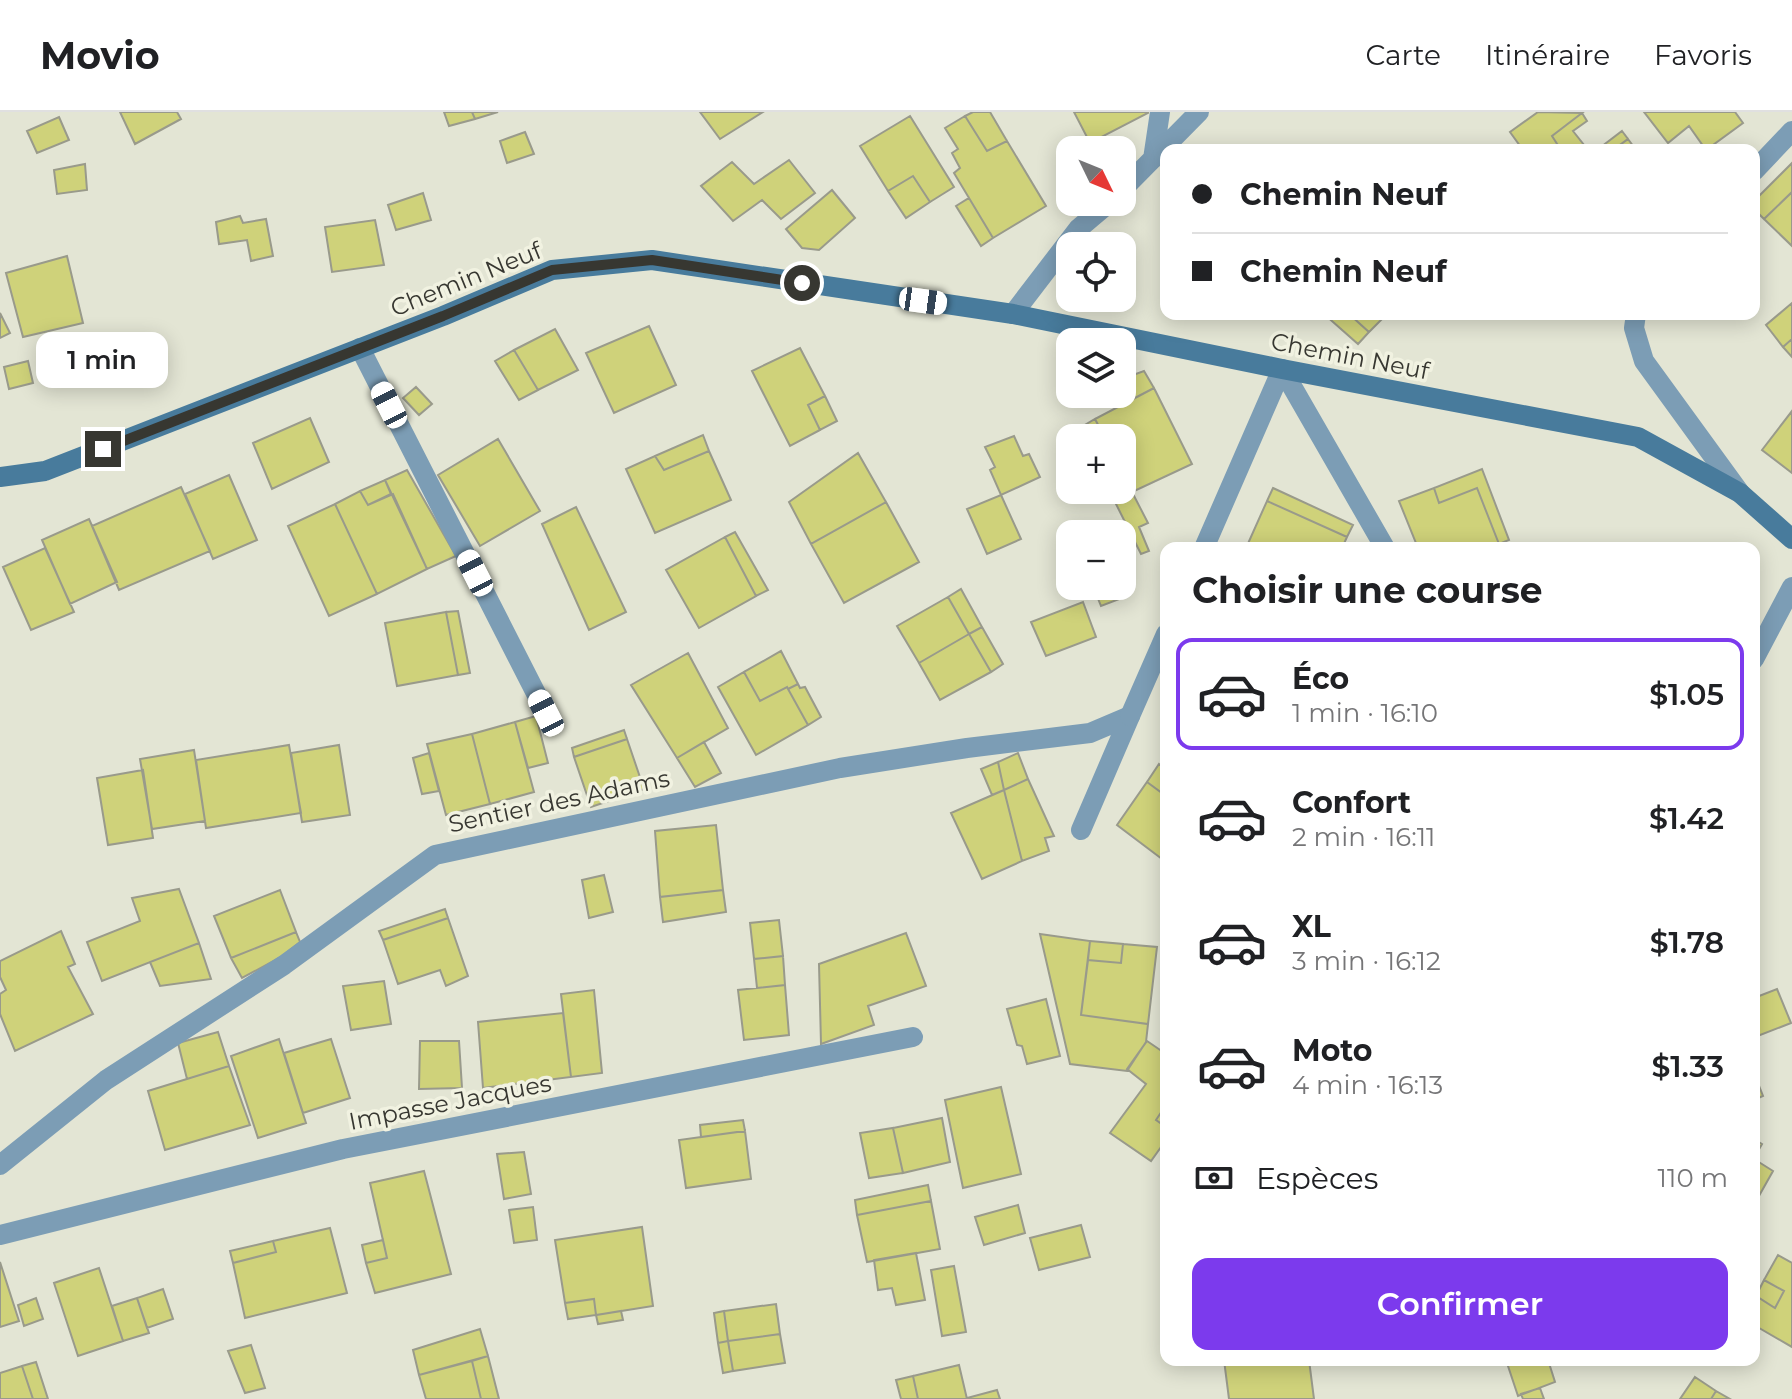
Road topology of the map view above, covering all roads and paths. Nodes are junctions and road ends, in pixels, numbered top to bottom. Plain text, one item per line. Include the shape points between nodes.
1 (1160, 112) edge
2 (1199, 112) edge
3 (1792, 131) edge
4 (1168, 144) edge
5 (1160, 152) edge
6 (1153, 159) junction
7 (1760, 165) edge
8 (1136, 176) edge
9 (1093, 216) edge
10 (1013, 314) junction
11 (1635, 320) edge
12 (360, 348) junction
13 (1282, 369) junction
14 (0, 477) edge
15 (1740, 493) junction
16 (1792, 539) edge
17 (1207, 542) edge
18 (1382, 542) edge
19 (1792, 587) edge
20 (1160, 648) edge
21 (1760, 648) edge
22 (546, 713) dead end
23 (1130, 716) junction
24 (1081, 830) dead end
25 (913, 1037) dead end
26 (0, 1165) edge
27 (0, 1235) edge

1 - 6 street
2 - 4 street
3 - 7 street
5 - 6 street
6 - 8 street
9 - 10 street
10 - 12 street, Chemin Neuf via 652,260 552,270
10 - 13 street, Chemin Neuf
11 - 15 street via 1644,361
12 - 14 street, Chemin Neuf via 45,471
12 - 22 street
13 - 15 street, Chemin Neuf via 1638,437
13 - 17 street
13 - 18 street
15 - 16 street, Chemin Neuf
19 - 21 street
20 - 23 street
23 - 24 street
23 - 26 street, Sentier des Adams via 1090,733 840,768 435,855 284,965 106,1080
25 - 27 street, Impasse Jacques via 343,1149

